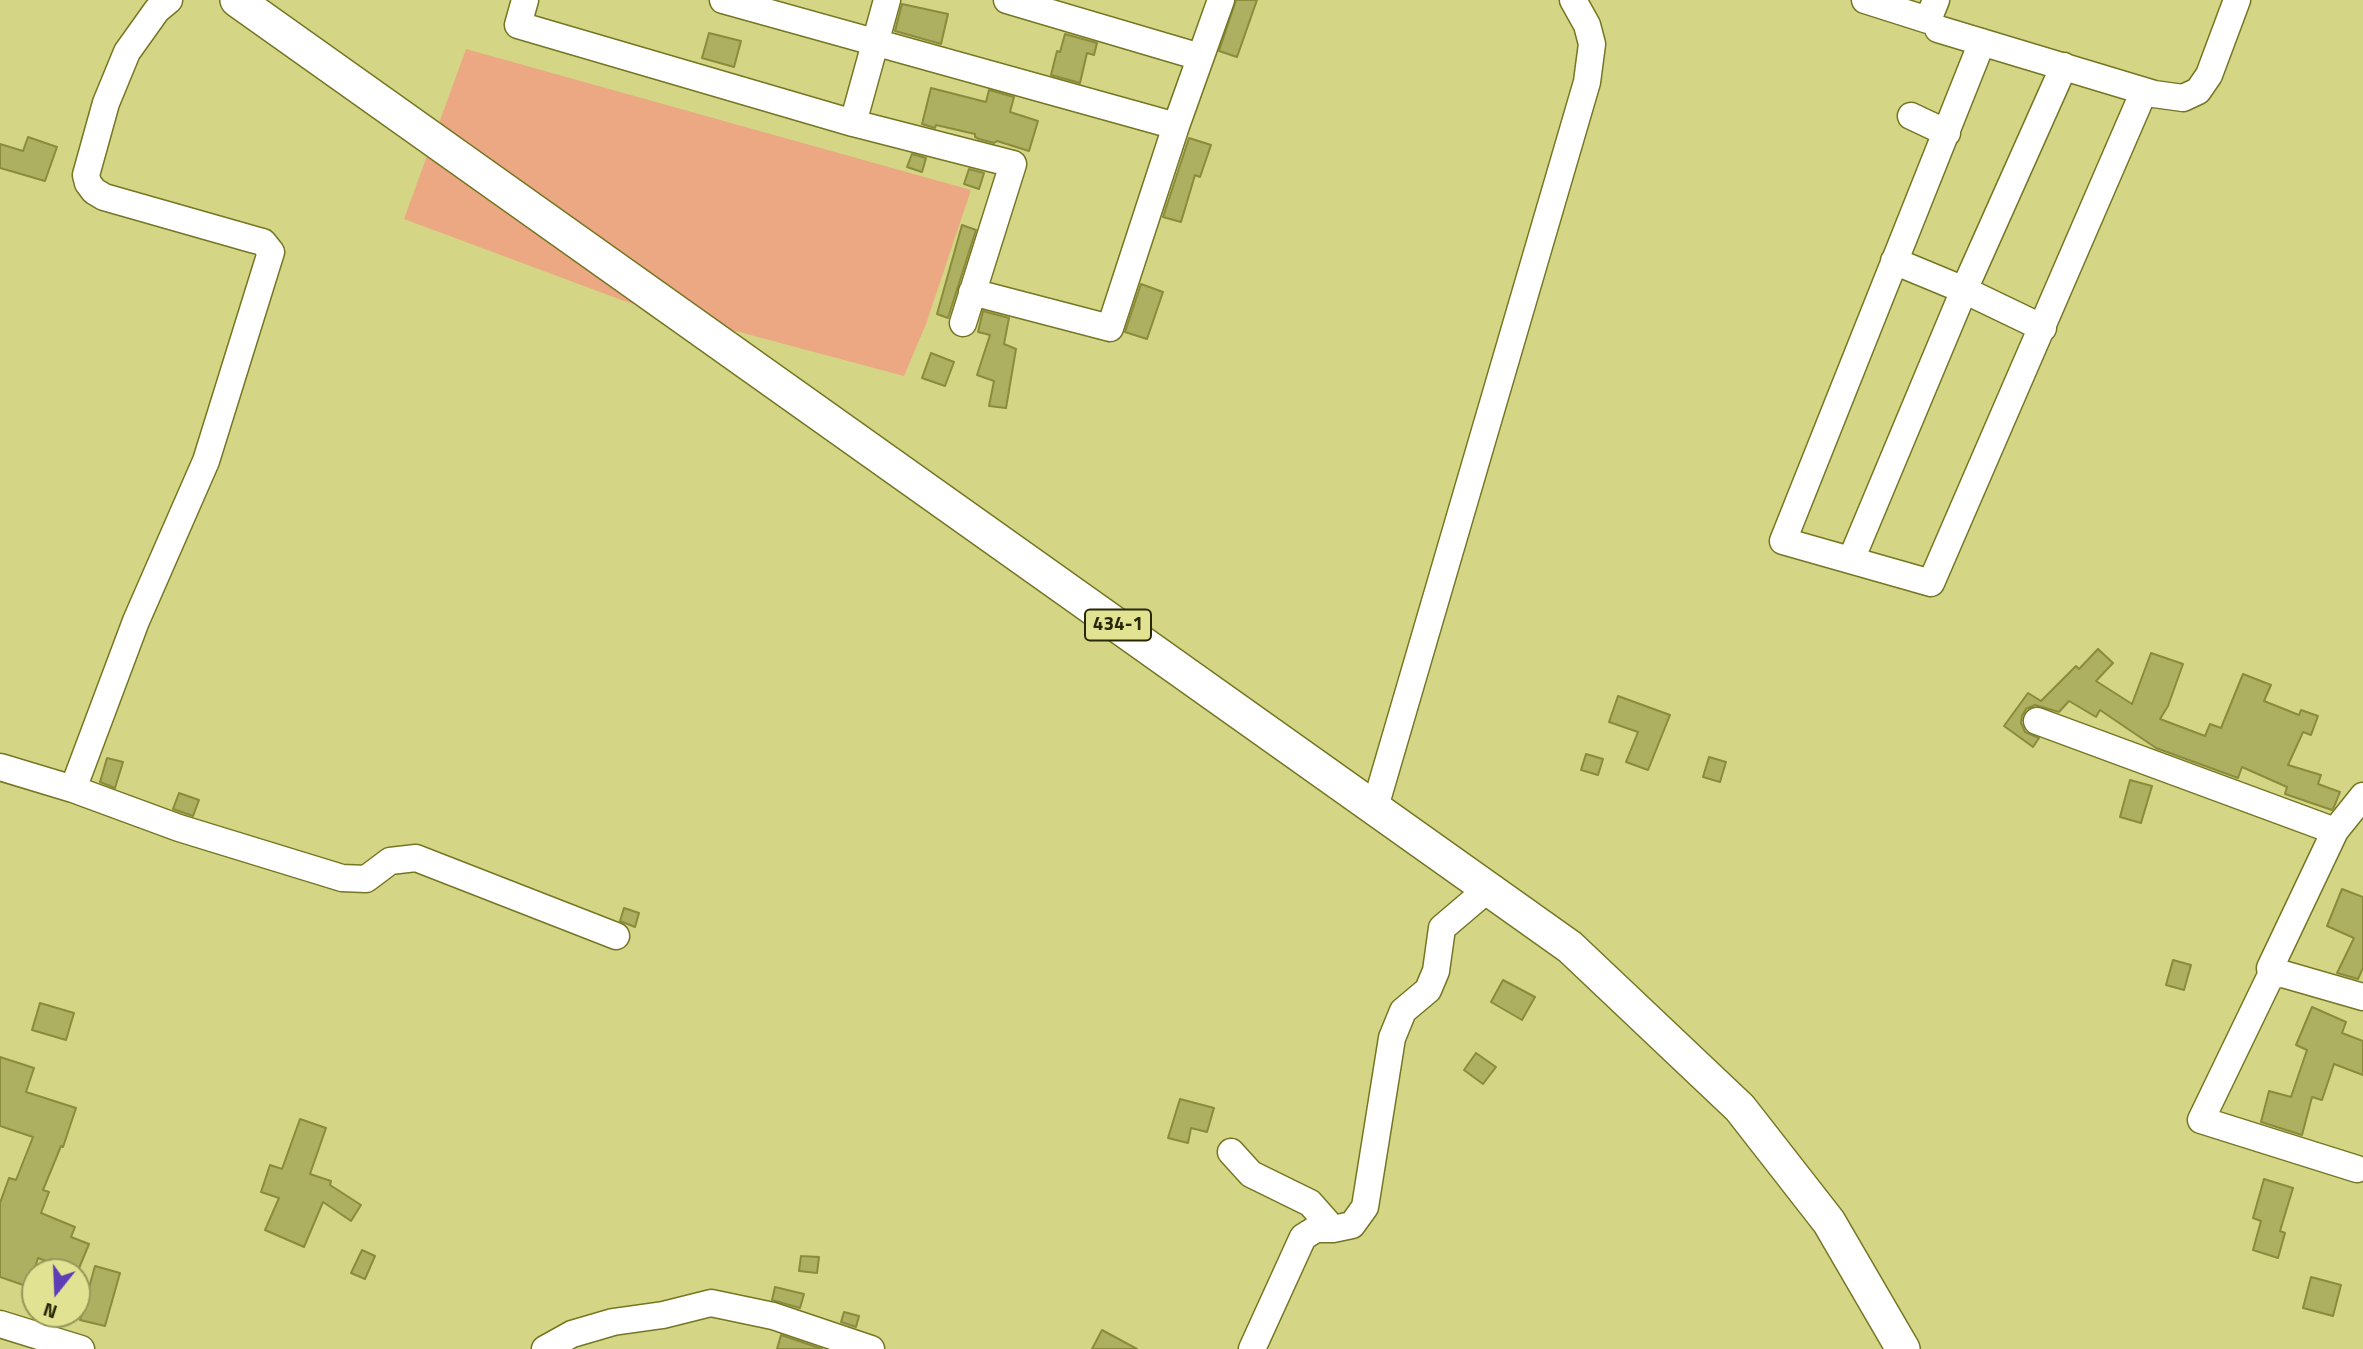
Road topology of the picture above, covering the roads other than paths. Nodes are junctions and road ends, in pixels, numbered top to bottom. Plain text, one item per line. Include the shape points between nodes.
1 (169, 0) edge
2 (237, 0) edge
3 (525, 0) edge
4 (723, 0) edge
5 (887, 0) edge
6 (1007, 0) edge
7 (1221, 0) edge
8 (1573, 0) edge
9 (1865, 0) edge
10 (1936, 0) edge
11 (2237, 0) edge
12 (1938, 29) dead end
13 (874, 42) junction
14 (1982, 42) junction
15 (1200, 57) junction
16 (2064, 66) junction
17 (2144, 91) junction
18 (1911, 116) dead end
19 (853, 123) junction
20 (1176, 126) junction
21 (1947, 133) junction
22 (1894, 261) junction
23 (1964, 290) junction
24 (972, 292) junction
25 (963, 323) dead end
26 (2043, 328) junction
27 (1851, 560) junction
28 (2037, 721) dead end
29 (0, 767) edge
30 (74, 789) junction
31 (2363, 796) edge
32 (1375, 807) junction
33 (2335, 831) junction
34 (1489, 888) junction
35 (616, 936) dead end
36 (2271, 975) junction
37 (2363, 997) edge
38 (1231, 1152) dead end
39 (2357, 1169) dead end
40 (1333, 1229) junction
41 (0, 1324) edge
42 (81, 1349) edge
43 (545, 1349) edge
44 (871, 1349) edge
45 (1252, 1349) edge
46 (1903, 1349) edge

1 - 30 street via 127,52 106,103 86,175 88,183 104,197 256,240 271,251 206,461 136,621
2 - 32 main road, 434-1
3 - 19 street via 519,25
4 - 13 street
5 - 13 street
6 - 15 street
7 - 15 street
8 - 32 street via 1592,44 1587,82
9 - 10 street via 1928,20
11 - 17 street via 2198,92 2183,98
12 - 14 street
13 - 19 street
13 - 20 street
14 - 16 street
14 - 21 street
15 - 20 street
16 - 17 street
16 - 23 street
17 - 26 street
18 - 21 street
19 - 24 street via 1013,164
20 - 24 street via 1110,328
21 - 22 street
22 - 23 street
22 - 27 street via 1783,541
23 - 26 street
23 - 27 street
24 - 25 street
26 - 27 street via 1931,583
28 - 33 street
29 - 30 street
30 - 35 street via 180,828 342,878 366,879 390,861 416,858
31 - 33 street
32 - 34 main road, 434-1
33 - 36 street via 2270,968
34 - 40 street via 1443,928 1428,990 1403,1011 1392,1038 1365,1207 1352,1225
34 - 46 main road, 434-1 via 1570,947 1740,1108 1829,1222
36 - 37 street via 2283,974
36 - 39 street via 2201,1120
38 - 40 street via 1251,1174 1310,1203
40 - 45 street via 1315,1229 1303,1237
41 - 42 street
43 - 44 street via 572,1334 613,1322 711,1303 773,1316

